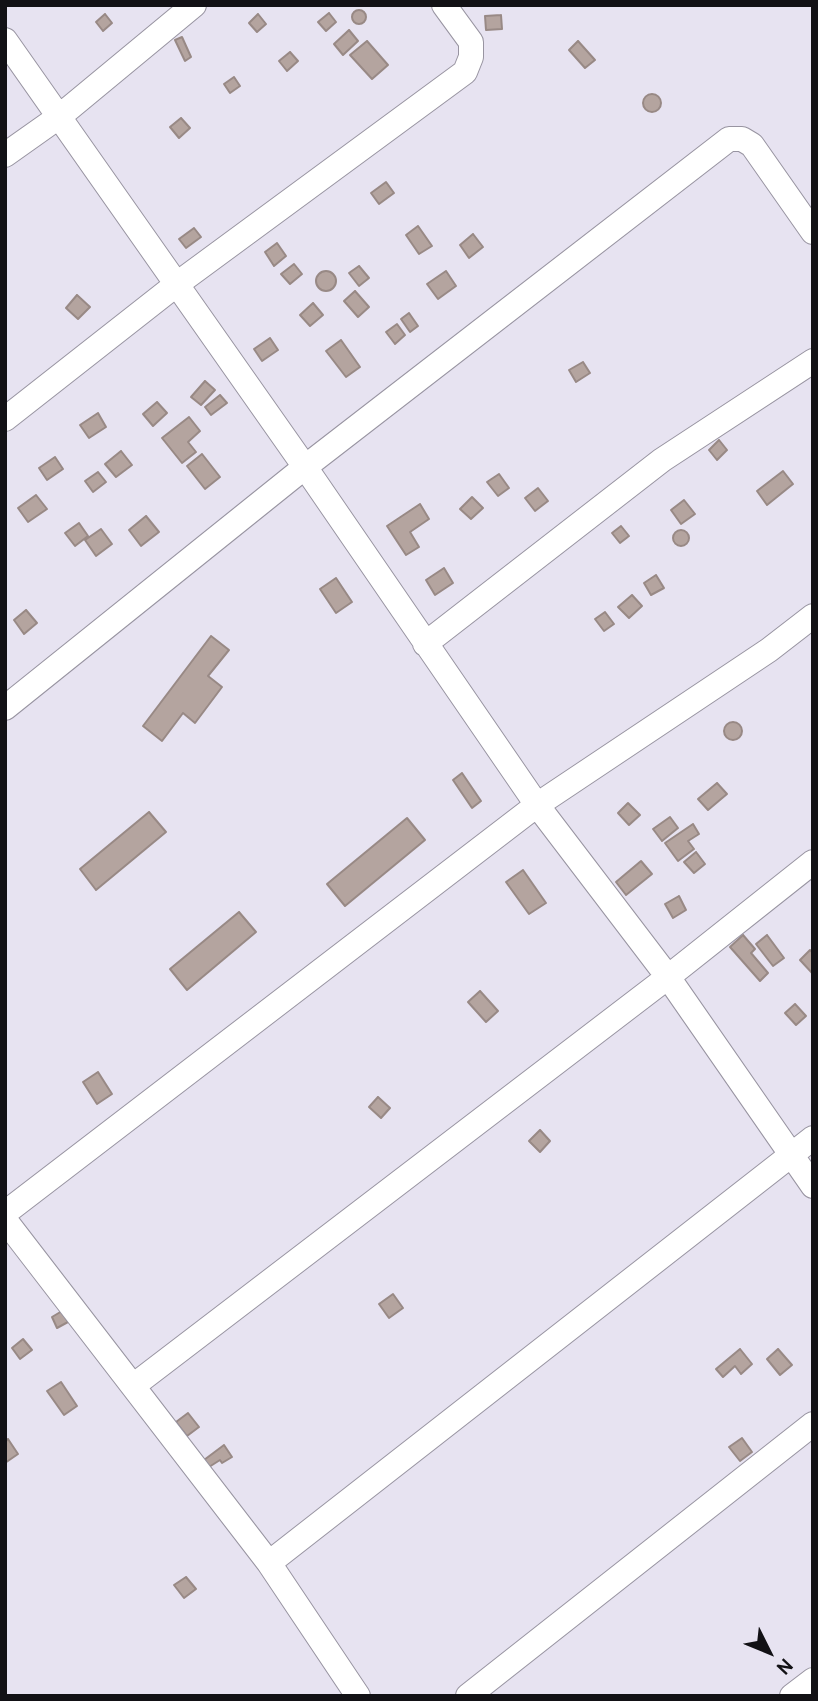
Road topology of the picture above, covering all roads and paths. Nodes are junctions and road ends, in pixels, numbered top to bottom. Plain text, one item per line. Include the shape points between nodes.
1 (194, 5) edge
2 (444, 5) edge
3 (5, 40) edge
4 (60, 116) junction
5 (5, 155) edge
6 (813, 233) edge
7 (177, 284) junction
8 (813, 361) edge
9 (5, 419) edge
10 (305, 467) junction
11 (813, 615) edge
12 (425, 644) junction
13 (5, 708) edge
14 (537, 805) junction
15 (813, 862) edge
16 (668, 977) junction
17 (813, 1138) edge
18 (792, 1155) junction
19 (813, 1186) edge
20 (5, 1213) edge
21 (5, 1220) edge
22 (133, 1387) junction
23 (813, 1424) edge
24 (268, 1563) junction
25 (813, 1680) edge
26 (358, 1696) edge
27 (468, 1696) edge
28 (792, 1696) edge

1 - 4 street
2 - 7 street via 471,42 465,72
3 - 4 street
4 - 5 street
4 - 7 street
6 - 10 street via 752,145 729,139
7 - 9 street
7 - 10 street
8 - 12 street via 662,460
10 - 12 street
10 - 13 street
11 - 14 street via 769,650
12 - 14 street
14 - 16 street
14 - 20 street
15 - 16 street
16 - 18 street
16 - 22 street
17 - 18 street
18 - 19 street
18 - 24 street
21 - 22 street
22 - 24 street
23 - 27 street
24 - 26 street
25 - 28 street

